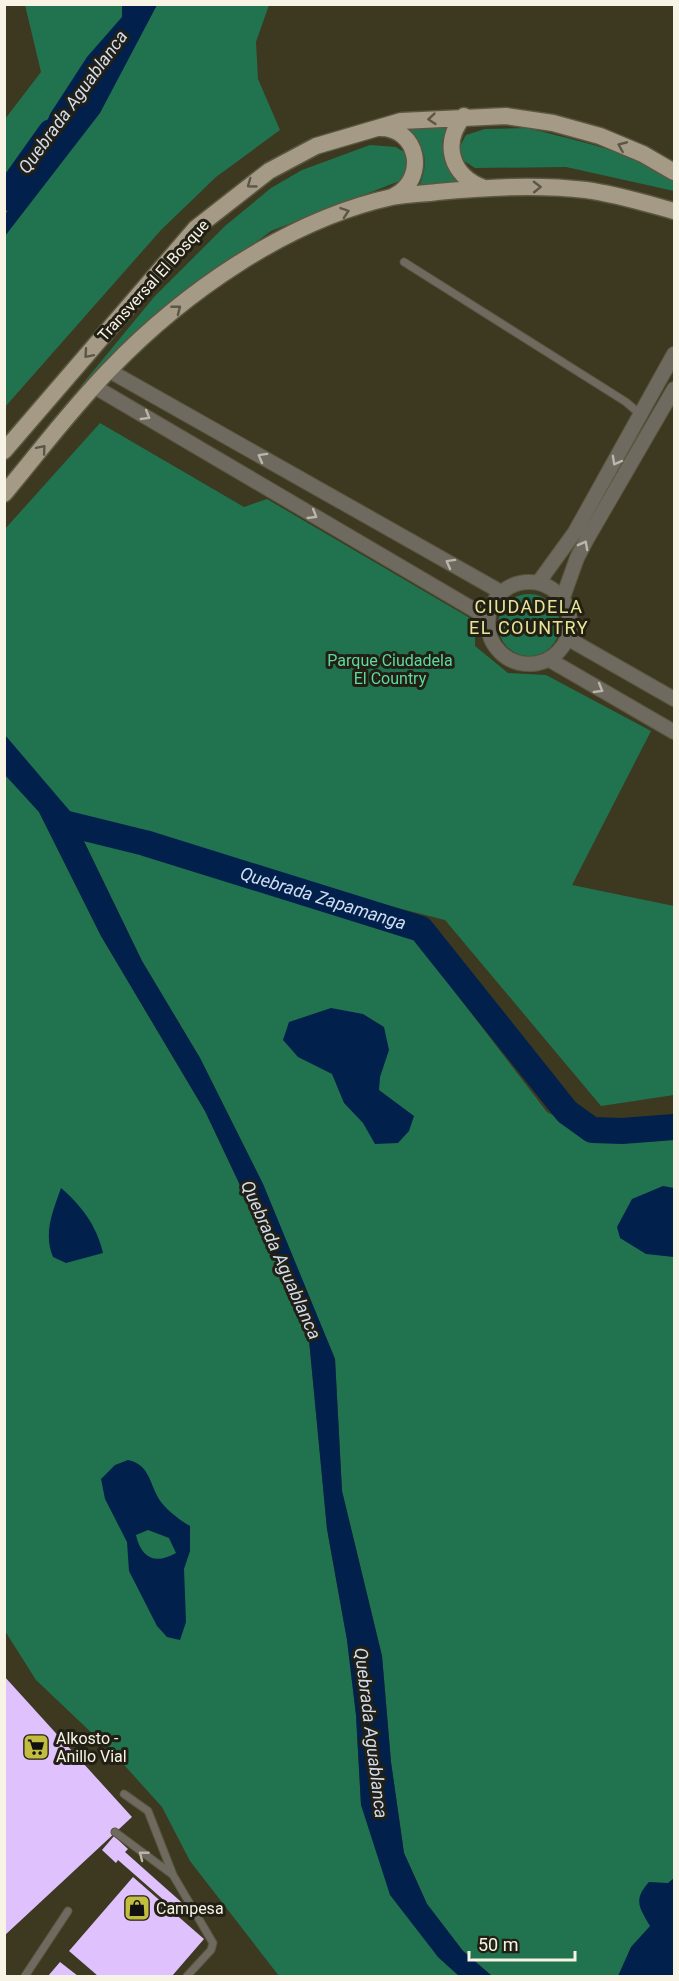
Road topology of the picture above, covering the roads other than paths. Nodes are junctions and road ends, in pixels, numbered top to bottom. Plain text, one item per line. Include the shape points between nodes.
1 (464, 116) junction
2 (372, 129) junction
3 (675, 172) edge
4 (484, 188) junction
5 (393, 197) junction
6 (675, 211) edge
7 (404, 262) dead end
8 (675, 354) edge
9 (108, 370) junction
10 (95, 387) junction
11 (675, 389) edge
12 (641, 415) junction
13 (629, 437) junction
14 (642, 444) junction
15 (4, 451) edge
16 (4, 494) edge
17 (538, 583) junction
18 (501, 592) junction
19 (562, 600) junction
20 (488, 618) junction
21 (567, 638) junction
22 (548, 659) junction
23 (675, 699) edge
24 (675, 732) edge
25 (124, 1794) dead end
26 (116, 1832) dead end
27 (173, 1875) junction
28 (68, 1911) dead end
29 (25, 1977) edge
30 (187, 1977) edge

1 -> 2 main road, Transversal El Bosque via 401,121
3 -> 1 main road, Transversal El Bosque via 600,136 553,123 506,116
1 - 4 main road via 452,135 452,158 464,177
2 - 5 main road via 392,129 413,148 414,177
2 -> 15 main road, Transversal El Bosque via 316,146 269,171 196,228
4 - 5 main road, Transversal El Bosque
4 -> 6 main road, Transversal El Bosque via 542,186 587,190
9 -> 5 main road, Transversal El Bosque via 151,330 242,261 277,240
7 - 12 lane
8 - 12 street
9 - 10 main road, Transversal El Bosque
18 -> 9 street
16 -> 10 main road, Transversal El Bosque
10 -> 20 street
11 - 14 street
12 - 13 street
13 - 14 lane
13 -> 17 street via 575,532
19 -> 14 street via 577,558
17 - 18 street via 518,583
17 - 19 street via 556,592
18 - 20 street
19 - 21 street via 569,618
20 - 22 street via 490,638 501,654 529,664
21 - 22 street
21 - 23 street
22 -> 24 street
25 - 27 lane via 148,1811
27 -> 26 lane
27 - 30 lane via 213,1942 211,1950
28 - 29 lane

